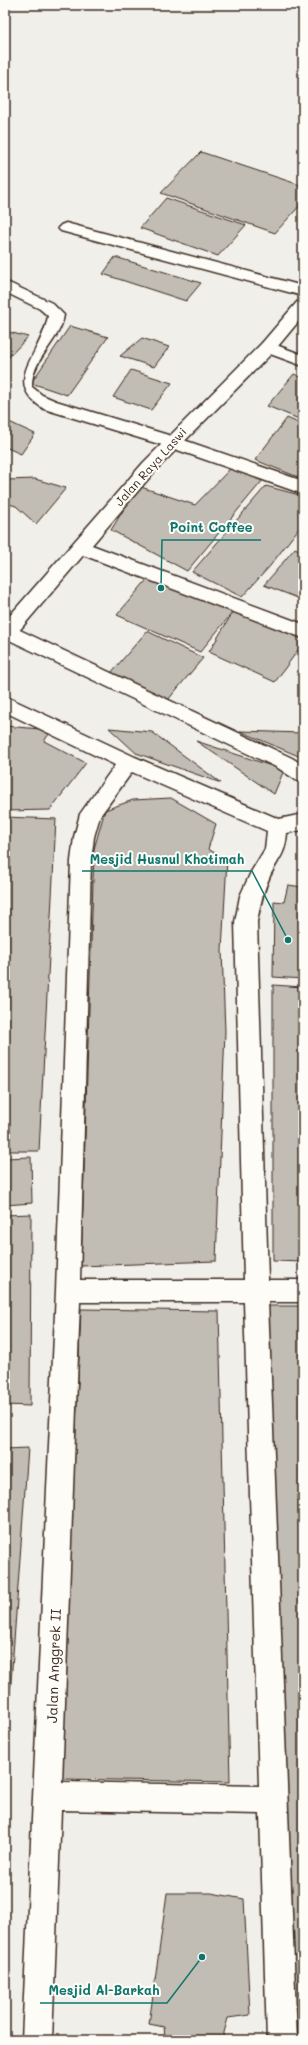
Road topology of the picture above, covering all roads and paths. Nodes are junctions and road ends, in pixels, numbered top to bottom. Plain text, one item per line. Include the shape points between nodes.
1 (66, 228) dead end
2 (5, 286) edge
3 (303, 290) edge
4 (303, 306) edge
5 (268, 347) junction
6 (303, 361) edge
7 (172, 442) junction
8 (303, 488) edge
9 (81, 547) junction
10 (303, 631) edge
11 (6, 632) edge
12 (5, 703) edge
13 (128, 762) junction
14 (303, 775) edge
15 (303, 822) edge
16 (278, 827) junction
17 (256, 1291) junction
18 (303, 1291) edge
19 (68, 1292) junction
20 (49, 1796) junction
21 (274, 1800) junction
22 (37, 2040) edge
23 (282, 2040) edge

1 - 3 lane
2 - 7 lane via 46,306 56,315 53,330 23,376 24,388 29,394 66,410
4 - 5 street, Jalan Raya Laswi
5 - 6 street
5 - 7 street, Jalan Raya Laswi
7 - 8 street
7 - 9 street, Jalan Raya Laswi
9 - 10 street
9 - 11 street, Jalan Raya Laswi
11 - 14 street via 285,763
12 - 13 street
13 - 16 street
13 - 19 street, Jalan Anggrek II via 90,814 81,861
15 - 16 street
16 - 17 street via 275,850 261,872 251,896 246,922
17 - 18 street
17 - 19 street
17 - 21 street
19 - 20 street, Jalan Anggrek II
20 - 21 street
20 - 22 street, Jalan Anggrek II
21 - 23 street

